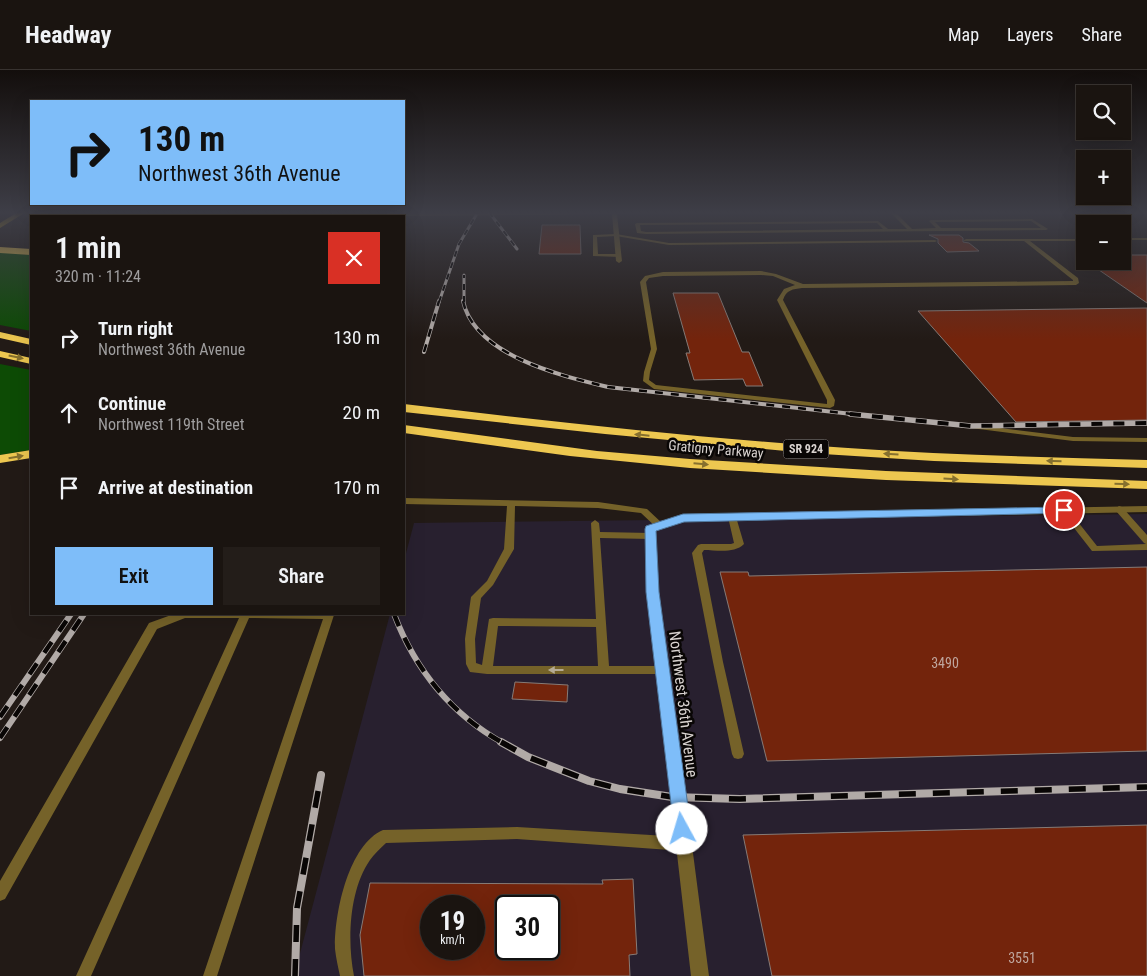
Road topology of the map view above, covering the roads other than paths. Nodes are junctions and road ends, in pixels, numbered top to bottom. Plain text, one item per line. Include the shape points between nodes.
1 (595, 254) edge
2 (618, 254) edge
3 (1044, 254) edge
4 (619, 259) joint
5 (802, 286) junction
6 (0, 335) edge
7 (30, 342) edge
8 (0, 354) edge
9 (30, 361) edge
10 (405, 399) edge
11 (405, 408) edge
12 (456, 412) junction
13 (971, 426) dead end
14 (405, 429) edge
15 (405, 438) edge
16 (448, 438) junction
17 (1147, 440) edge
18 (30, 454) edge
19 (0, 459) edge
20 (1147, 464) edge
21 (1147, 485) edge
22 (405, 501) edge
23 (511, 503) junction
24 (1119, 509) junction
25 (1147, 509) edge
26 (1064, 510) junction
27 (732, 517) junction
28 (595, 523) dead end
29 (660, 526) junction
30 (596, 535) junction
31 (651, 536) junction
32 (1147, 541) edge
33 (1147, 547) edge
34 (181, 615) edge
35 (245, 615) edge
36 (601, 623) junction
37 (487, 670) junction
38 (604, 670) junction
39 (663, 670) junction
40 (738, 754) dead end
41 (684, 844) junction
42 (0, 894) edge
43 (83, 976) edge
44 (210, 976) edge
45 (347, 976) edge
46 (700, 976) edge

1 - 4 lane
2 - 4 street
3 - 5 lane via 1076,279 1076,283
5 - 5 lane via 786,290 780,300 830,400 830,406 654,386 646,381 654,349 643,282 647,277 761,273
6 - 7 highway
8 -> 9 highway
10 - 12 highway
11 - 12 highway, Gratigny Parkway
20 -> 12 highway, Gratigny Parkway / SR 924 via 808,449 643,435
13 - 17 lane via 1074,439
14 - 16 highway
15 - 16 highway
16 -> 21 highway, Gratigny Parkway / SR 924 via 791,471
19 -> 18 highway
22 - 23 lane
23 - 29 lane via 598,505 644,511
23 - 37 lane via 509,548 490,583 476,597 470,639 471,664 474,669
24 - 25 street
24 - 26 street
24 - 32 lane
26 - 27 street
26 - 33 lane via 1095,549
27 - 29 street via 683,518
27 - 40 lane via 739,544 700,547 697,553
28 - 30 lane
29 - 31 street via 650,529
30 - 31 lane
30 - 36 lane
31 - 39 street, Northwest 36th Avenue via 653,592
34 - 42 lane via 153,626
35 - 43 lane
35 - 44 lane via 330,615
36 - 37 lane via 493,622
36 - 38 lane
38 -> 37 lane
38 - 39 lane
39 - 41 street, Northwest 36th Avenue
41 - 45 lane via 517,833 383,837 362,858 351,890 344,920
41 - 46 street, Northwest 36th Avenue

